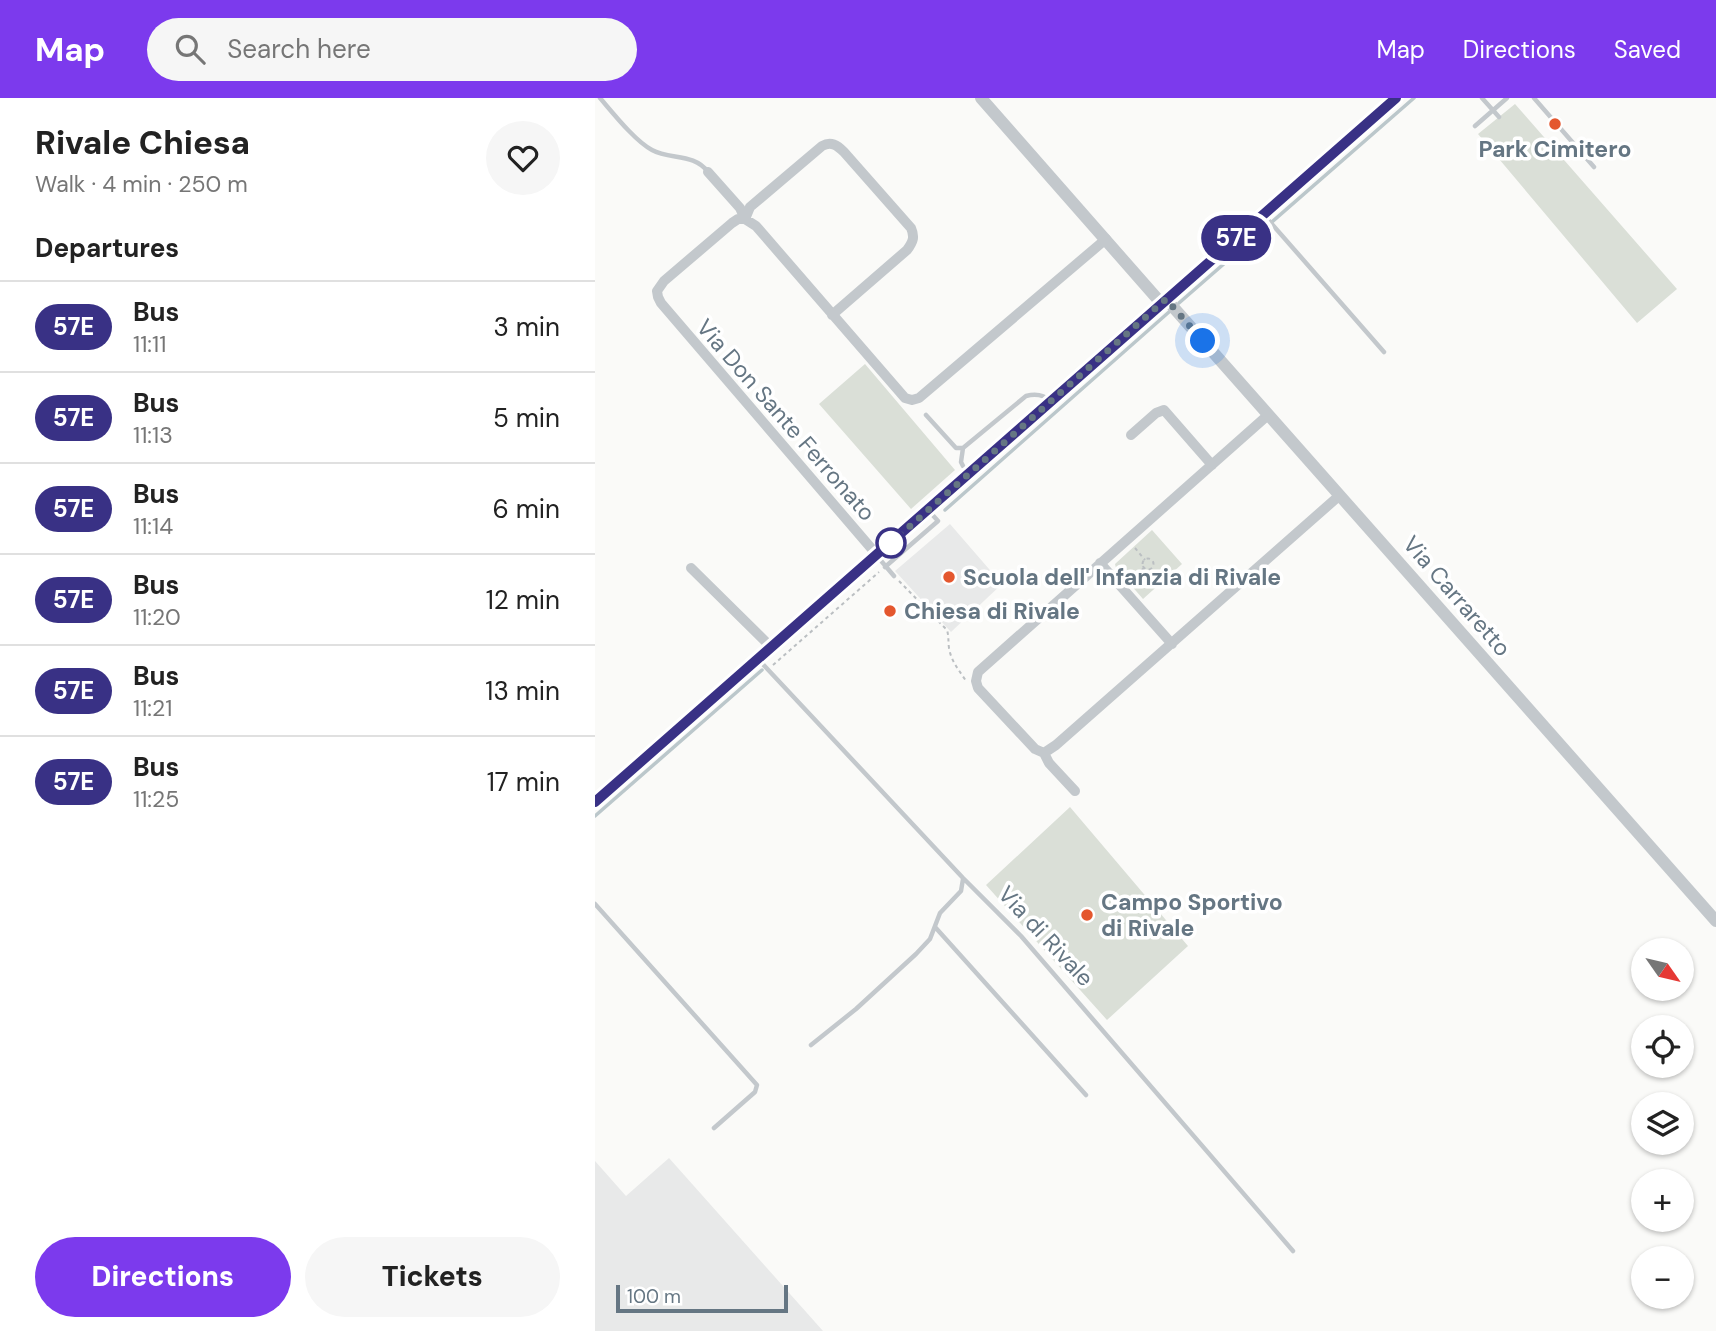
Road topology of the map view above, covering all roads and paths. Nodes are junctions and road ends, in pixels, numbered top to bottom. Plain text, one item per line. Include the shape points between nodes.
1 (600, 98) edge
2 (981, 98) edge
3 (1396, 98) edge
4 (1482, 98) edge
5 (1507, 98) edge
6 (1534, 98) edge
7 (1493, 110) junction
8 (1499, 117) dead end
9 (1475, 126) dead end
10 (1594, 167) dead end
11 (708, 172) joint
12 (1265, 216) junction
13 (745, 219) junction
14 (1106, 239) junction
15 (1163, 301) junction
16 (832, 314) junction
17 (1384, 352) dead end
18 (1050, 401) junction
19 (926, 415) dead end
20 (1268, 415) junction
21 (1131, 435) dead end
22 (963, 448) junction
23 (1212, 465) junction
24 (966, 469) junction
25 (1340, 495) junction
26 (928, 509) junction
27 (1132, 545) dead end
28 (877, 555) junction
29 (1145, 560) junction
30 (1100, 563) junction
31 (885, 566) junction
32 (1145, 567) junction
33 (691, 568) dead end
34 (894, 576) joint
35 (1126, 583) dead end
36 (1171, 644) junction
37 (771, 647) junction
38 (758, 658) junction
39 (954, 663) dead end
40 (768, 669) junction
41 (1044, 753) junction
42 (1075, 790) dead end
43 (595, 802) edge
44 (963, 878) junction
45 (595, 904) edge
46 (1716, 921) edge
47 (935, 927) junction
48 (811, 1045) dead end
49 (1086, 1095) dead end
50 (714, 1128) dead end
51 (1293, 1251) dead end

1 - 11 lane via 652,150 697,161
2 - 14 street, Via Carraretto
3 - 12 street
4 - 7 lane
5 - 7 lane
6 - 10 lane
7 - 8 lane
7 - 9 lane
11 - 13 street
12 - 15 street
12 - 17 lane
13 - 16 street
13 - 16 street, Via Don Sante Ferronato via 750,207 822,146 833,144 844,152 911,228 913,239 907,250
13 - 28 street, Via Don Sante Ferronato via 732,223 664,281 658,297
14 - 15 street, Via Carraretto
14 - 16 street via 912,400 905,398
15 - 18 street
15 - 20 street, Via Carraretto
18 - 22 lane via 1026,396
18 - 24 street
19 - 22 lane via 956,448
20 - 23 street
20 - 25 street, Via Carraretto
21 - 23 street via 1164,410
22 - 24 lane via 961,462
23 - 30 street
24 - 26 street
25 - 36 street
25 - 46 street, Via Carraretto
26 - 28 street
26 - 31 lane via 938,521
27 - 29 path
28 - 31 lane, Via Don Sante Ferronato
28 - 37 street
29 - 32 path
29 - 32 path via 1154,565
30 - 36 street
30 - 41 street via 976,677 982,692 1035,750
31 - 34 lane, Via Don Sante Ferronato
31 - 40 path
32 - 35 path
33 - 37 street
34 - 39 path via 947,630
36 - 41 street
37 - 38 street
38 - 40 lane, Via di Rivale
38 - 43 street
40 - 44 lane, Via di Rivale
41 - 42 street
44 - 47 lane via 961,891 940,913
44 - 51 lane, Via di Rivale via 1021,936
45 - 50 lane via 757,1085 755,1092
47 - 48 lane via 916,954
47 - 49 lane

